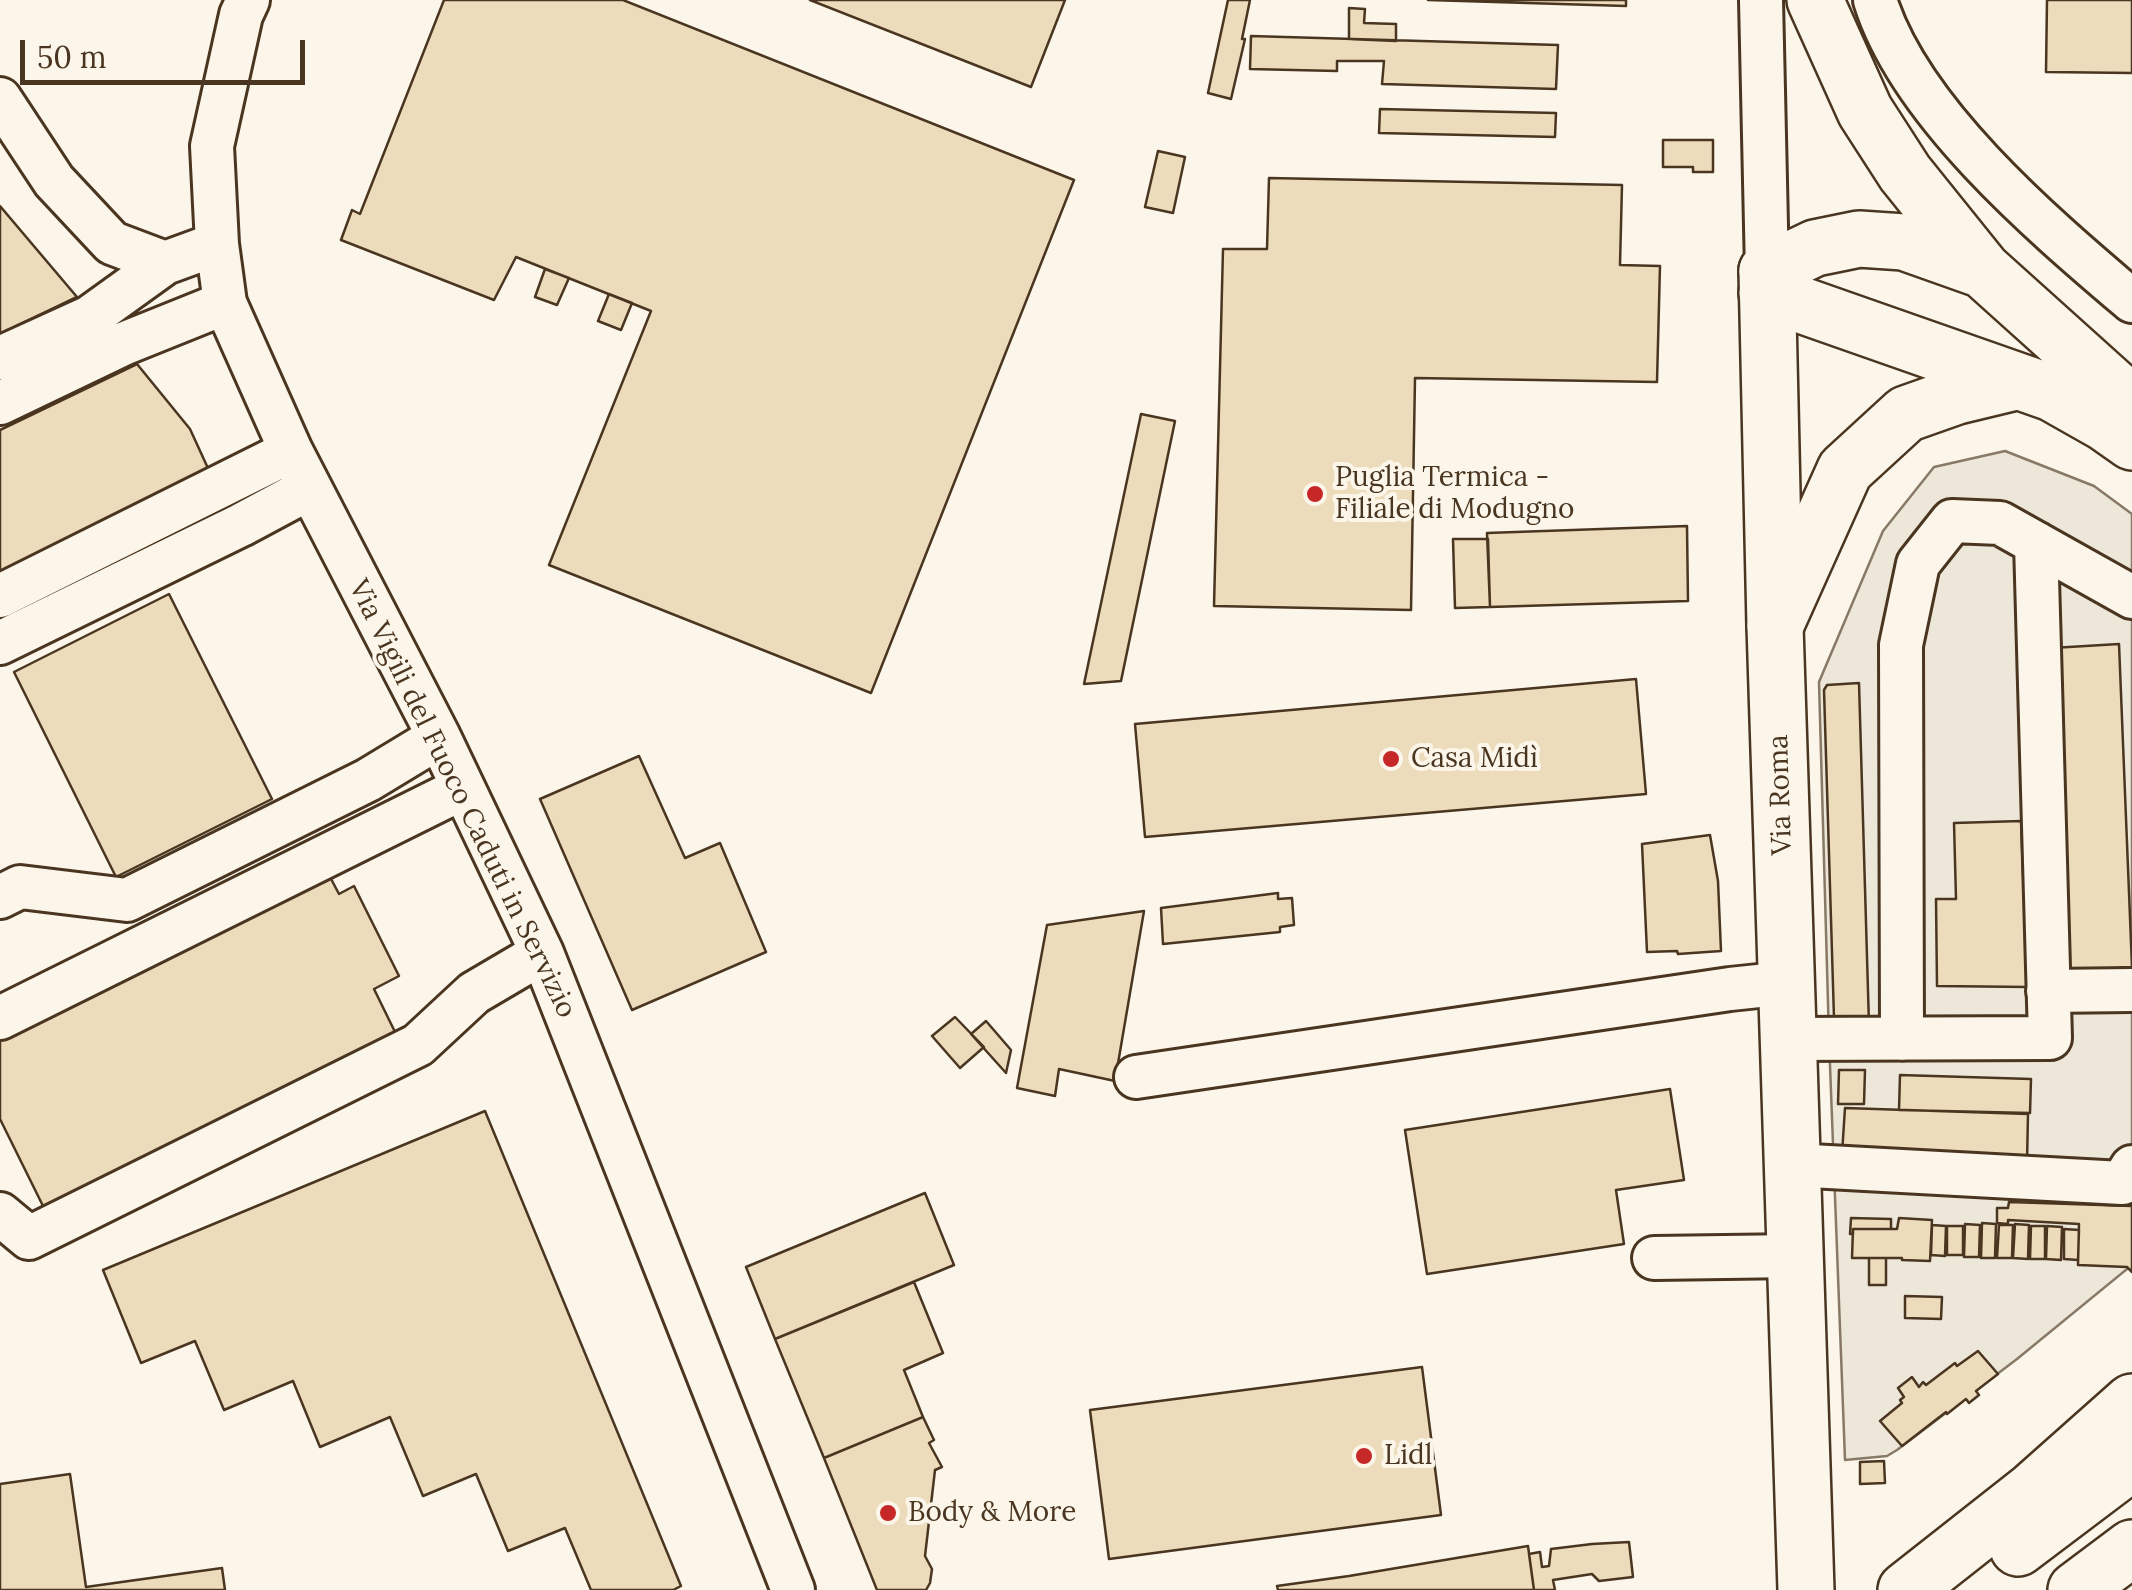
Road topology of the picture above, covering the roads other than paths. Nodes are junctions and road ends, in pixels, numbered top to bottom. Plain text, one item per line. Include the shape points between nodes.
1 (248, 0) edge
2 (1761, 0) edge
3 (1815, 0) edge
4 (1874, 0) edge
5 (0, 99) edge
6 (217, 244) junction
7 (165, 263) junction
8 (1983, 270) junction
9 (1767, 282) junction
10 (2132, 300) edge
11 (225, 303) junction
12 (0, 358) edge
13 (2016, 382) junction
14 (0, 402) edge
15 (2132, 404) edge
16 (2132, 442) edge
17 (301, 470) junction
18 (2036, 542) junction
19 (0, 596) edge
20 (2132, 597) edge
21 (1775, 626) junction
22 (0, 643) edge
23 (438, 737) junction
24 (463, 788) junction
25 (0, 897) edge
26 (542, 953) junction
27 (1787, 983) junction
28 (2132, 990) edge
29 (2048, 991) junction
30 (0, 1018) edge
31 (1789, 1039) junction
32 (1902, 1039) junction
33 (1136, 1078) dead end
34 (1792, 1165) junction
35 (2132, 1167) edge
36 (0, 1214) edge
37 (1796, 1256) junction
38 (1654, 1258) dead end
39 (2132, 1402) edge
40 (2132, 1462) edge
41 (2132, 1548) edge
42 (1800, 1589) edge
43 (793, 1590) edge
44 (1906, 1590) edge
45 (1962, 1590) edge
46 (2076, 1590) edge

1 - 6 street, Via Vigili del Fuoco Caduti in Servizio via 212,146
2 - 9 street, Via Roma
3 - 8 main road via 1865,111
4 - 10 street via 1903,59 1960,138
5 - 7 street via 54,181 112,243
6 - 7 street
6 - 11 street, Via Vigili del Fuoco Caduti in Servizio
7 - 12 street via 90,317
8 - 9 main road via 1904,242 1860,239 1814,248
8 - 15 main road
9 - 13 main road
9 - 21 main road, Via Roma
11 - 14 street
11 - 17 street, Via Vigili del Fuoco Caduti in Servizio
13 - 16 main road via 2052,394
13 - 21 main road via 1906,414 1845,470
17 - 19 street via 222,488
17 - 22 street via 241,525
17 - 23 street, Via Vigili del Fuoco Caduti in Servizio
18 - 20 street
18 - 29 street
18 - 32 street via 2000,523 1952,521 1918,564 1901,645
21 - 27 main road, Via Roma
23 - 24 street, Via Vigili del Fuoco Caduti in Servizio
23 - 25 street via 368,780 127,900 20,887
24 - 26 street, Via Vigili del Fuoco Caduti in Servizio
24 - 30 street
26 - 36 street via 474,993 418,1044 29,1238
26 - 43 street, Via Vigili del Fuoco Caduti in Servizio
27 - 31 main road, Via Roma
27 - 33 street
28 - 29 street
29 - 32 street via 2050,1038
31 - 32 street
31 - 34 main road, Via Roma
34 - 35 street via 2122,1183
34 - 37 main road, Via Roma
37 - 38 street
37 - 42 main road, Via Roma
39 - 44 main road
40 - 45 main road
41 - 46 main road

